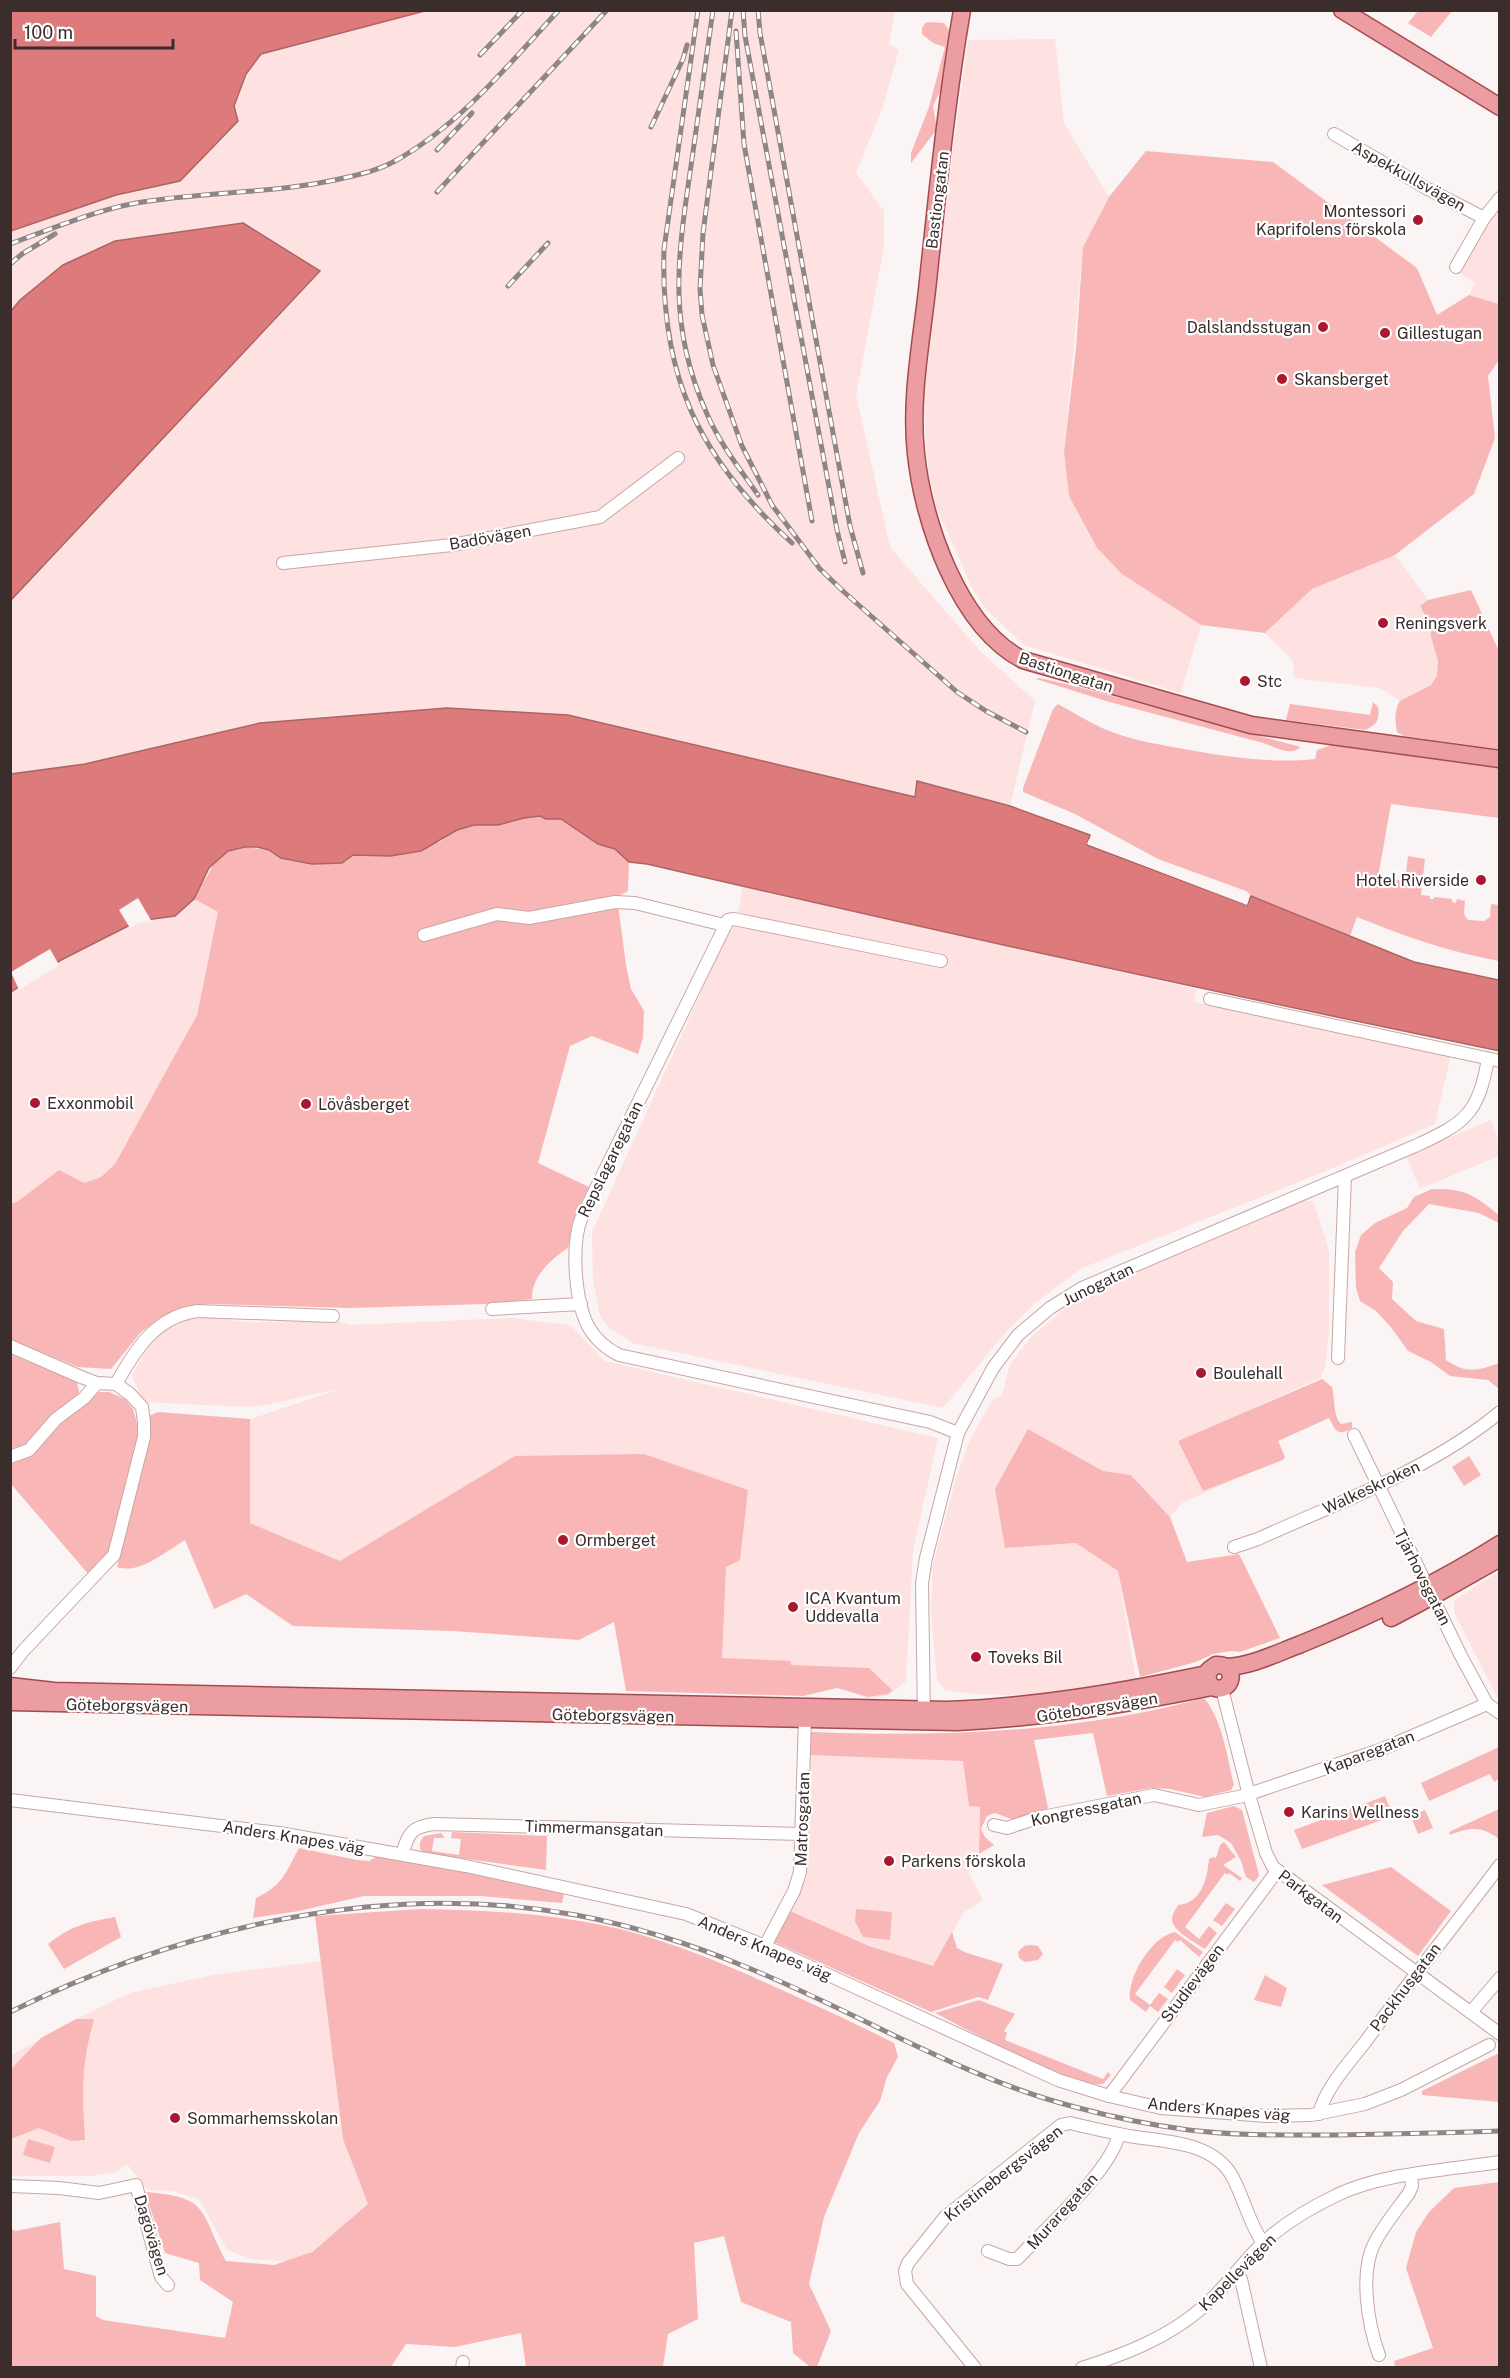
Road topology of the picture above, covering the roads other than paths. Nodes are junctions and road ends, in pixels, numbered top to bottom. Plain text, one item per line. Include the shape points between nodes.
1 (962, 10) edge
2 (1342, 10) edge
3 (1355, 10) edge
4 (1500, 98) edge
5 (1500, 107) edge
6 (1334, 134) dead end
7 (1500, 198) edge
8 (1484, 218) junction
9 (1456, 267) dead end
10 (678, 458) dead end
11 (282, 563) dead end
12 (1500, 759) edge
13 (724, 925) junction
14 (424, 935) dead end
15 (941, 961) dead end
16 (1210, 999) dead end
17 (1494, 1060) edge
18 (1345, 1176) junction
19 (581, 1304) junction
20 (492, 1309) dead end
21 (333, 1316) dead end
22 (10, 1346) edge
23 (1338, 1358) dead end
24 (97, 1383) junction
25 (116, 1384) junction
26 (1500, 1412) edge
27 (958, 1432) junction
28 (1354, 1435) dead end
29 (10, 1457) edge
30 (1377, 1485) junction
31 (1500, 1544) edge
32 (1234, 1547) dead end
33 (1500, 1558) edge
34 (1430, 1591) junction
35 (10, 1668) edge
36 (1220, 1679) junction
37 (10, 1686) edge
38 (10, 1702) edge
39 (1487, 1704) junction
40 (1500, 1713) edge
41 (924, 1716) junction
42 (805, 1719) junction
43 (1249, 1795) junction
44 (10, 1800) edge
45 (994, 1825) dead end
46 (802, 1834) junction
47 (402, 1854) junction
48 (1500, 1865) edge
49 (1277, 1871) junction
50 (765, 1946) junction
51 (1416, 1972) junction
52 (1500, 1978) edge
53 (1471, 2013) junction
54 (1500, 2034) edge
55 (1490, 2045) dead end
56 (1108, 2096) junction
57 (1319, 2114) junction
58 (1119, 2134) junction
59 (1500, 2162) edge
60 (1411, 2175) junction
61 (10, 2186) edge
62 (1263, 2243) junction
63 (988, 2251) dead end
64 (1235, 2274) junction
65 (168, 2285) dead end
66 (1379, 2355) dead end
67 (975, 2367) edge
68 (1082, 2367) edge
69 (1261, 2367) edge

1 - 12 main road, Bastiongatan via 939,179 915,442 920,485 937,543 946,567 983,626 998,644 1023,660 1251,725
2 - 5 main road
3 - 4 main road
6 - 8 street, Aspekkullsvägen
7 - 8 street
8 - 9 street
10 - 11 street, Badövägen via 600,517 452,545
13 - 14 street via 635,903 615,902 529,918 497,914
13 - 15 street via 734,919
13 - 19 street, Repslagaregatan via 581,1219 574,1251
16 - 17 street
17 - 18 street, Junogatan via 1469,1112 1454,1127
18 - 23 street
18 - 27 street, Junogatan via 1082,1288 1050,1308 1009,1346
19 - 20 street
19 - 27 street, Repslagaregatan via 595,1337 626,1357 930,1422
21 - 25 street via 197,1311 175,1316 139,1346
22 - 24 street
24 - 25 street
24 - 29 street via 56,1419 29,1450
25 - 35 street via 142,1407 144,1437 114,1555
26 - 30 street, Walkeskroken via 1450,1447
27 - 41 street, Junogatan via 922,1583
28 - 30 street, Tjärhovsgatan
30 - 32 street, Walkeskroken
30 - 34 street, Tjärhovsgatan
31 - 34 main road, Göteborgsvägen
33 - 34 main road, Göteborgsvägen
34 - 36 main road, Göteborgsvägen via 1396,1615 1325,1646
34 - 39 street, Tjärhovsgatan
36 - 41 main road, Göteborgsvägen via 1113,1706 1061,1714 1009,1720
36 - 43 street, Parkgatan
37 - 41 main road, Göteborgsvägen via 54,1691
38 - 42 main road, Göteborgsvägen
39 - 40 street, Tjärhovsgatan
39 - 43 street, Kaparegatan via 1380,1750
41 - 42 main road, Göteborgsvägen
42 - 46 street, Matrosgatan
43 - 45 street, Kongressgatan via 1199,1805 1149,1796 1037,1818 1007,1828
43 - 49 street, Parkgatan via 1269,1863
44 - 47 street, Anders Knapes väg via 279,1833
46 - 47 street, Timmermansgatan via 434,1824 414,1830 406,1839
46 - 50 street, Matrosgatan via 800,1872 794,1892
47 - 50 street, Anders Knapes väg via 686,1914
48 - 51 street, Packhusgatan
49 - 51 street, Parkgatan
49 - 56 street, Studievägen
50 - 56 street, Anders Knapes väg via 1035,2071
51 - 53 street, Parkgatan
51 - 57 street, Packhusgatan via 1323,2100
52 - 53 street
53 - 54 street, Parkgatan
55 - 57 street, Anders Knapes väg via 1401,2090 1365,2104
56 - 57 street, Anders Knapes väg via 1161,2108 1267,2116
58 - 62 street, Kristinebergsvägen via 1170,2142 1214,2157 1232,2176
58 - 63 street, Muraregatan via 1095,2176 1024,2253 1009,2259
58 - 67 street, Kristinebergsvägen via 1070,2123 1060,2125 945,2217 908,2263 904,2271 907,2284
59 - 60 street, Kapellevägen
60 - 62 street, Kapellevägen via 1374,2181 1335,2195
60 - 66 street via 1409,2193 1370,2253 1368,2312
61 - 65 street, Dagövägen via 99,2193 136,2185 162,2277
62 - 64 street, Kapellevägen
64 - 68 street, Kapellevägen via 1202,2308 1156,2340
64 - 69 street via 1240,2279

